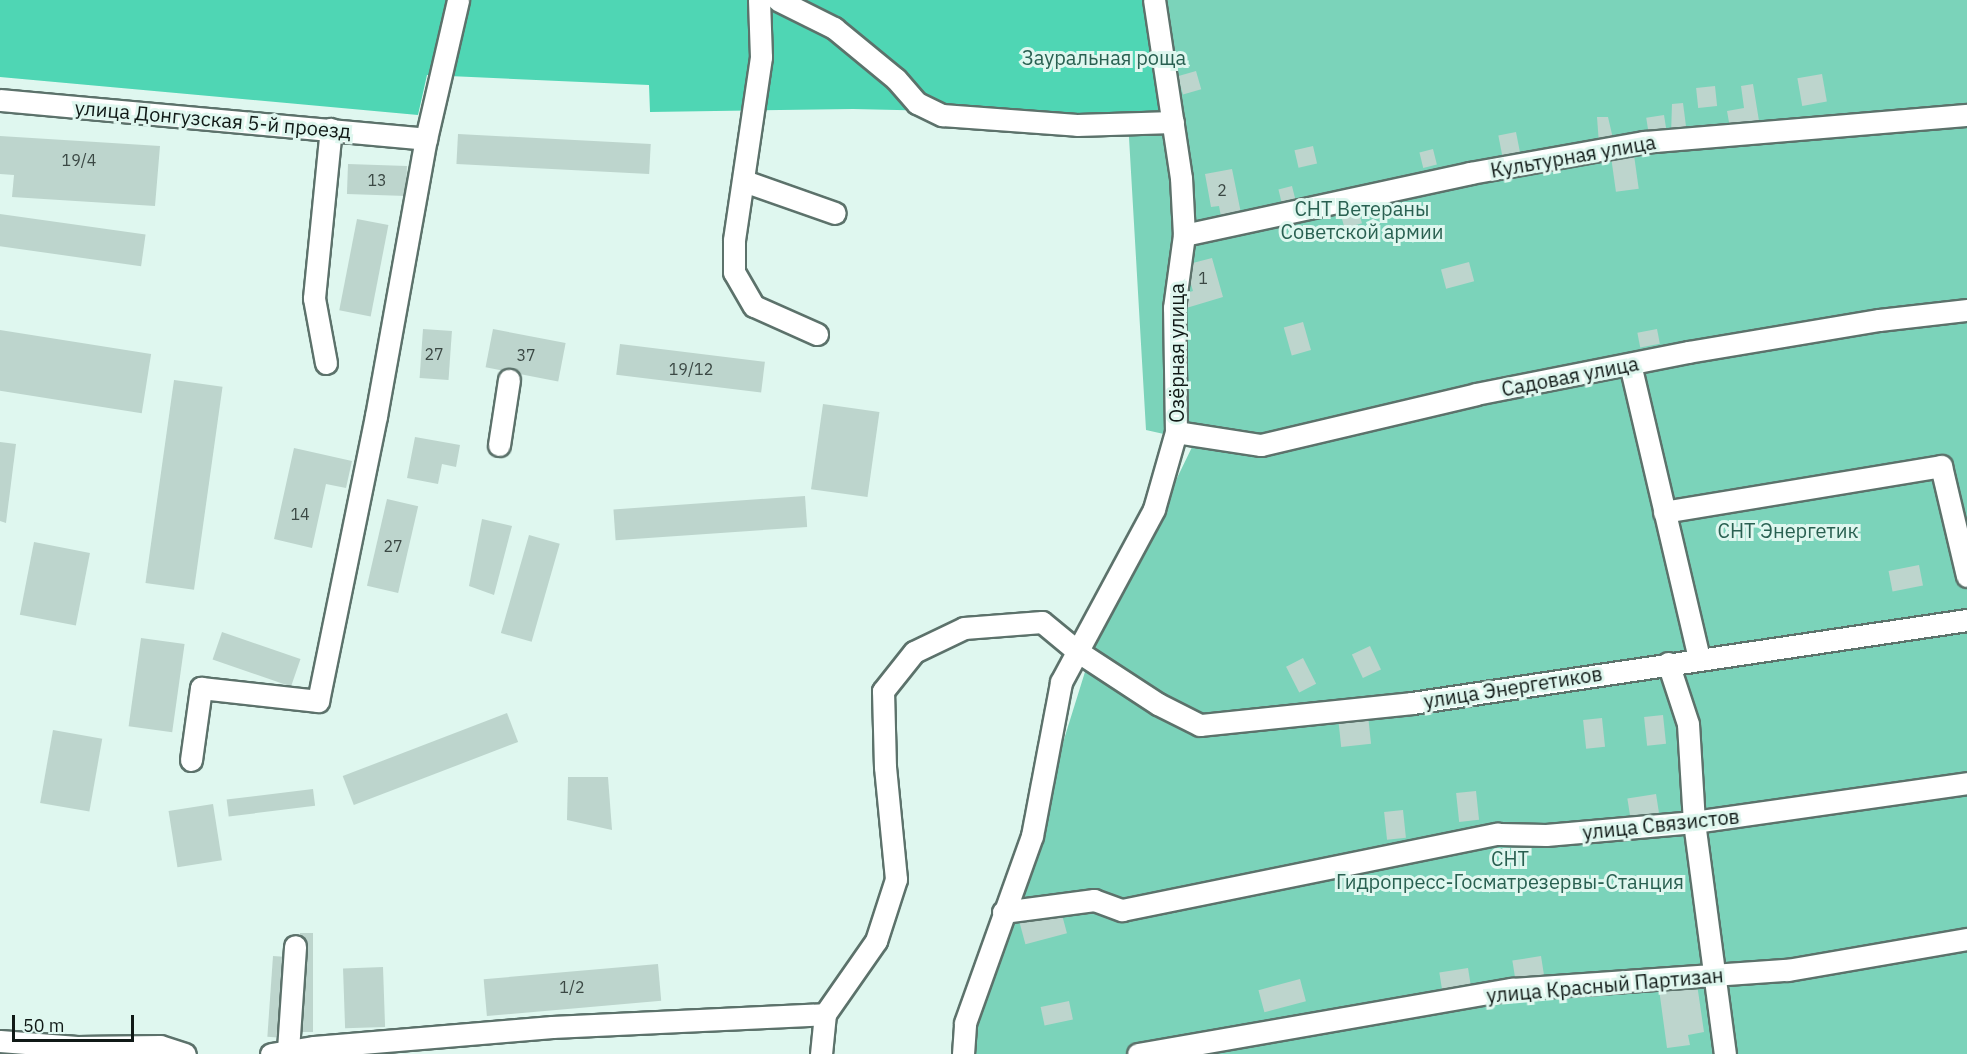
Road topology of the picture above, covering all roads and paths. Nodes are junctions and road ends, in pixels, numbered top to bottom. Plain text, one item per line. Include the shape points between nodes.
1 (458, 0) edge
2 (759, 0) edge
3 (778, 0) edge
4 (1154, 0) edge
5 (0, 100) edge
6 (1967, 115) edge
7 (1173, 122) junction
8 (331, 129) junction
9 (426, 139) junction
10 (744, 181) junction
11 (835, 213) dead end
12 (1184, 235) junction
13 (1967, 310) edge
14 (817, 334) dead end
15 (326, 363) dead end
16 (1630, 364) junction
17 (509, 380) dead end
18 (1176, 432) junction
19 (500, 445) dead end
20 (1664, 512) junction
21 (1967, 576) edge
22 (1967, 620) edge
23 (1077, 651) junction
24 (1699, 658) junction
25 (1668, 663) junction
26 (191, 760) dead end
27 (1967, 783) edge
28 (1694, 822) junction
29 (1004, 912) junction
30 (1967, 939) edge
31 (295, 946) dead end
32 (1714, 975) junction
33 (825, 1014) junction
34 (0, 1041) edge
35 (76, 1051) edge
36 (279, 1052) edge
37 (185, 1054) edge
38 (821, 1054) edge
39 (963, 1054) edge
40 (1138, 1054) edge
41 (1725, 1054) edge

1 - 9 street
2 - 10 street via 760,57
3 - 7 street via 834,28 888,72 917,103 942,115 1077,125
4 - 7 street, Озёрная улица
5 - 8 street, улица Донгузская 5-й проезд
6 - 12 street, Культурная улица via 1644,142 1470,173
7 - 12 street, Озёрная улица
8 - 9 street, улица Донгузская 5-й проезд
8 - 15 street via 314,298
9 - 26 street via 376,416 318,701 201,688
10 - 11 street
10 - 14 street via 734,240 734,272 754,306
12 - 18 street, Озёрная улица via 1174,308
13 - 16 street, Садовая улица via 1879,320
16 - 18 street, Садовая улица via 1476,394 1261,445
16 - 20 street
17 - 19 street
18 - 23 street, Озёрная улица via 1154,509
20 - 21 street via 1941,466
20 - 24 street
22 - 24 street, улица Энергетиков
23 - 25 street, улица Энергетиков via 1158,704 1200,725 1412,703
23 - 29 street, Озёрная улица via 1061,682 1032,836
23 - 33 street, улица Энергетиков via 1042,622 964,628 914,652 883,691 885,767 896,879 876,941
24 - 25 street, улица Энергетиков
25 - 28 street via 1688,724
27 - 28 street, улица Связистов
28 - 29 street, улица Связистов via 1546,835 1497,834 1122,910 1094,900
28 - 32 street
29 - 39 street, Озёрная улица via 965,1023
30 - 32 street, улица Красный Партизан via 1787,970
31 - 36 street
32 - 40 street, улица Красный Партизан via 1512,989
32 - 41 street
33 - 36 street via 552,1027
33 - 38 street
34 - 35 street
35 - 37 street via 160,1046

